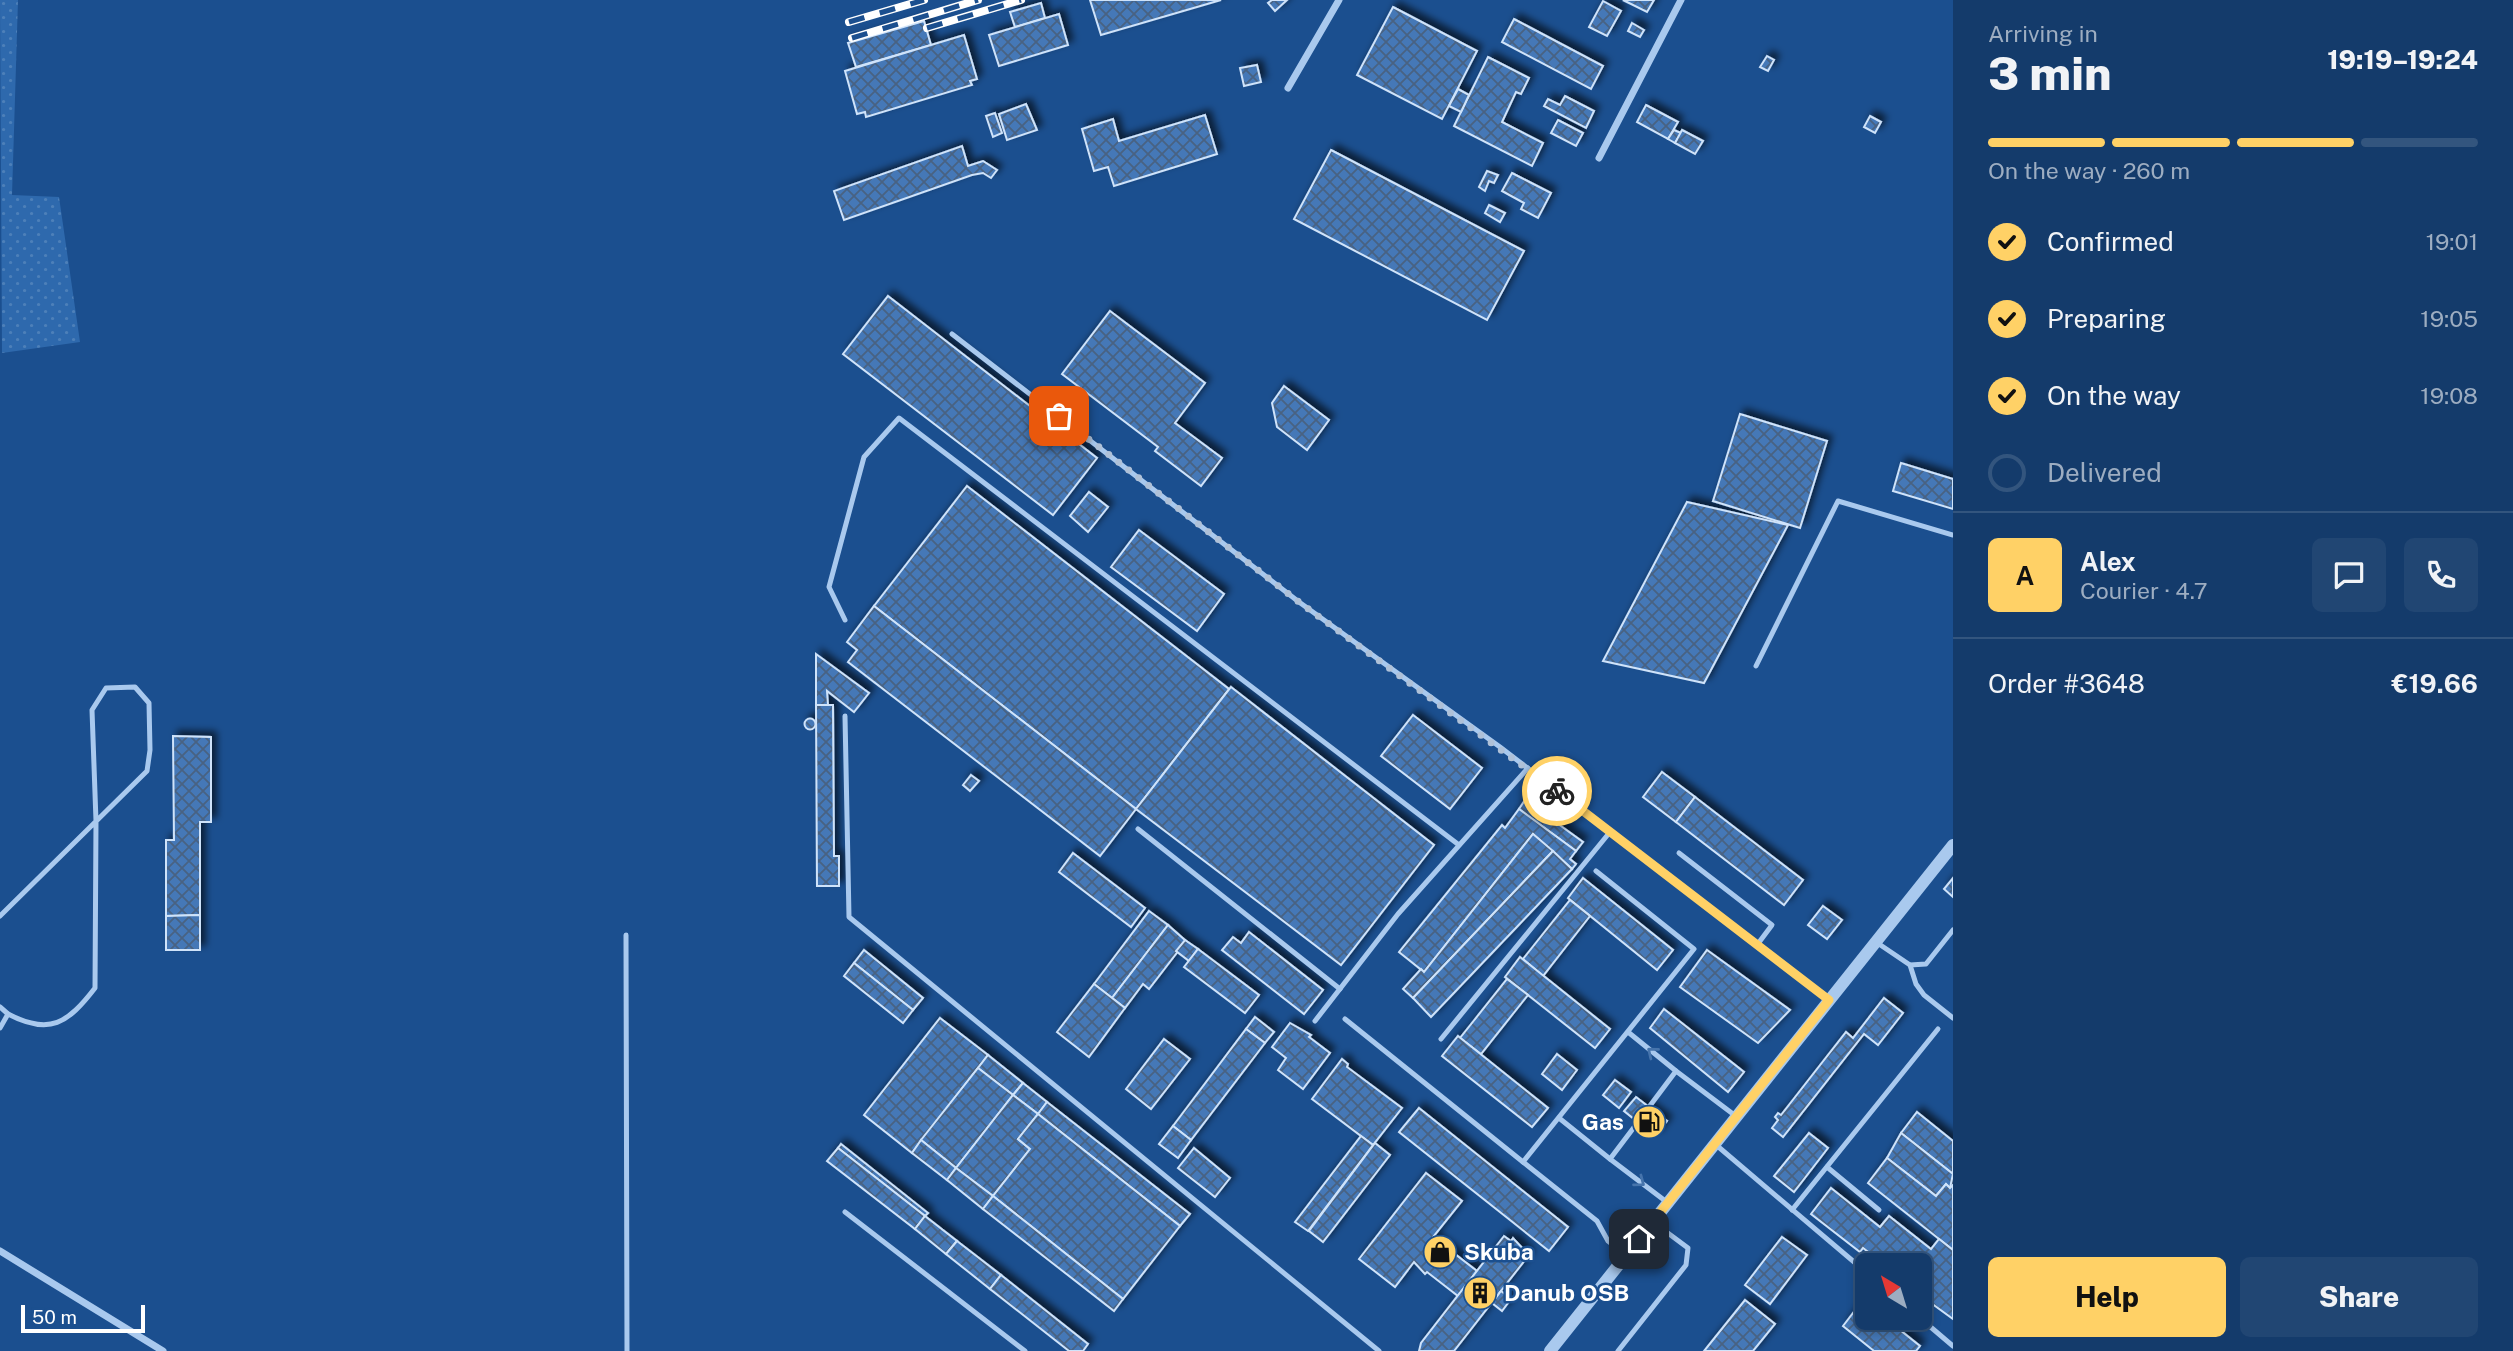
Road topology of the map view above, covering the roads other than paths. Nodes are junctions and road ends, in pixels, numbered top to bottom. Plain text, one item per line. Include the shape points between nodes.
1 (1339, 0) edge
2 (1681, 0) edge
3 (1288, 88) dead end
4 (1599, 158) dead end
5 (952, 334) dead end
6 (1953, 535) edge
7 (845, 620) dead end
8 (1756, 666) dead end
9 (845, 716) dead end
10 (1528, 768) junction
11 (96, 821) junction
12 (1138, 829) dead end
13 (1610, 832) junction
14 (1459, 845) junction
15 (1953, 845) edge
16 (1679, 853) dead end
17 (1596, 871) dead end
18 (0, 916) edge
19 (1953, 930) edge
20 (626, 935) dead end
21 (1876, 942) junction
22 (1757, 945) junction
23 (1910, 965) junction
24 (1340, 989) junction
25 (1829, 1000) junction
26 (0, 1007) edge
27 (8, 1014) junction
28 (1953, 1018) edge
29 (1345, 1019) dead end
30 (1315, 1021) dead end
31 (0, 1028) edge
32 (1938, 1029) dead end
33 (1628, 1032) junction
34 (1441, 1039) dead end
35 (1676, 1071) junction
36 (1649, 1107) dead end
37 (1737, 1117) junction
38 (1559, 1118) junction
39 (1638, 1122) dead end
40 (1715, 1144) junction
41 (1610, 1159) junction
42 (1523, 1162) junction
43 (1827, 1167) junction
44 (1668, 1203) junction
45 (1793, 1210) junction
46 (1879, 1210) dead end
47 (845, 1212) dead end
48 (1653, 1222) junction
49 (0, 1251) edge
50 (1626, 1255) junction
51 (1855, 1263) edge
52 (1932, 1328) edge
53 (1953, 1346) edge
54 (163, 1351) edge
55 (627, 1351) edge
56 (1025, 1351) edge
57 (1379, 1351) edge
58 (1550, 1351) edge
59 (1618, 1351) edge

1 - 3 street
2 - 4 street
5 - 10 lane via 1299,602
6 - 8 lane via 1838,501
7 - 14 lane via 829,587 864,457 899,418
9 - 57 lane via 849,917
10 - 13 lane
10 - 14 lane
11 - 11 lane via 147,771 149,703 135,687 106,688 92,710
11 - 18 lane
11 - 27 lane via 95,988 80,1007 53,1025 32,1027
12 - 24 lane
13 - 22 lane
13 - 34 lane
14 - 24 lane
15 - 21 street
16 - 22 lane via 1772,925
17 - 33 lane via 1695,949
19 - 23 lane via 1926,964
20 - 55 lane
21 - 23 lane
21 - 25 street
22 - 25 lane
23 - 28 lane via 1924,995
24 - 30 lane
25 - 37 street
26 - 27 lane
27 - 31 lane
29 - 42 lane
32 - 43 lane
35 -> 33 lane
33 - 38 lane
35 - 36 lane
35 - 37 lane
37 - 40 street
38 - 41 lane
38 - 42 lane
39 - 41 lane
40 - 44 street
40 - 45 lane
41 -> 44 lane
42 - 50 lane via 1597,1221 1608,1241
43 - 45 lane
43 - 46 lane
44 - 48 street
45 - 51 lane
47 - 56 lane
48 - 50 street
48 - 59 lane via 1688,1248 1686,1265
49 - 54 street
50 - 58 street
52 - 53 lane

